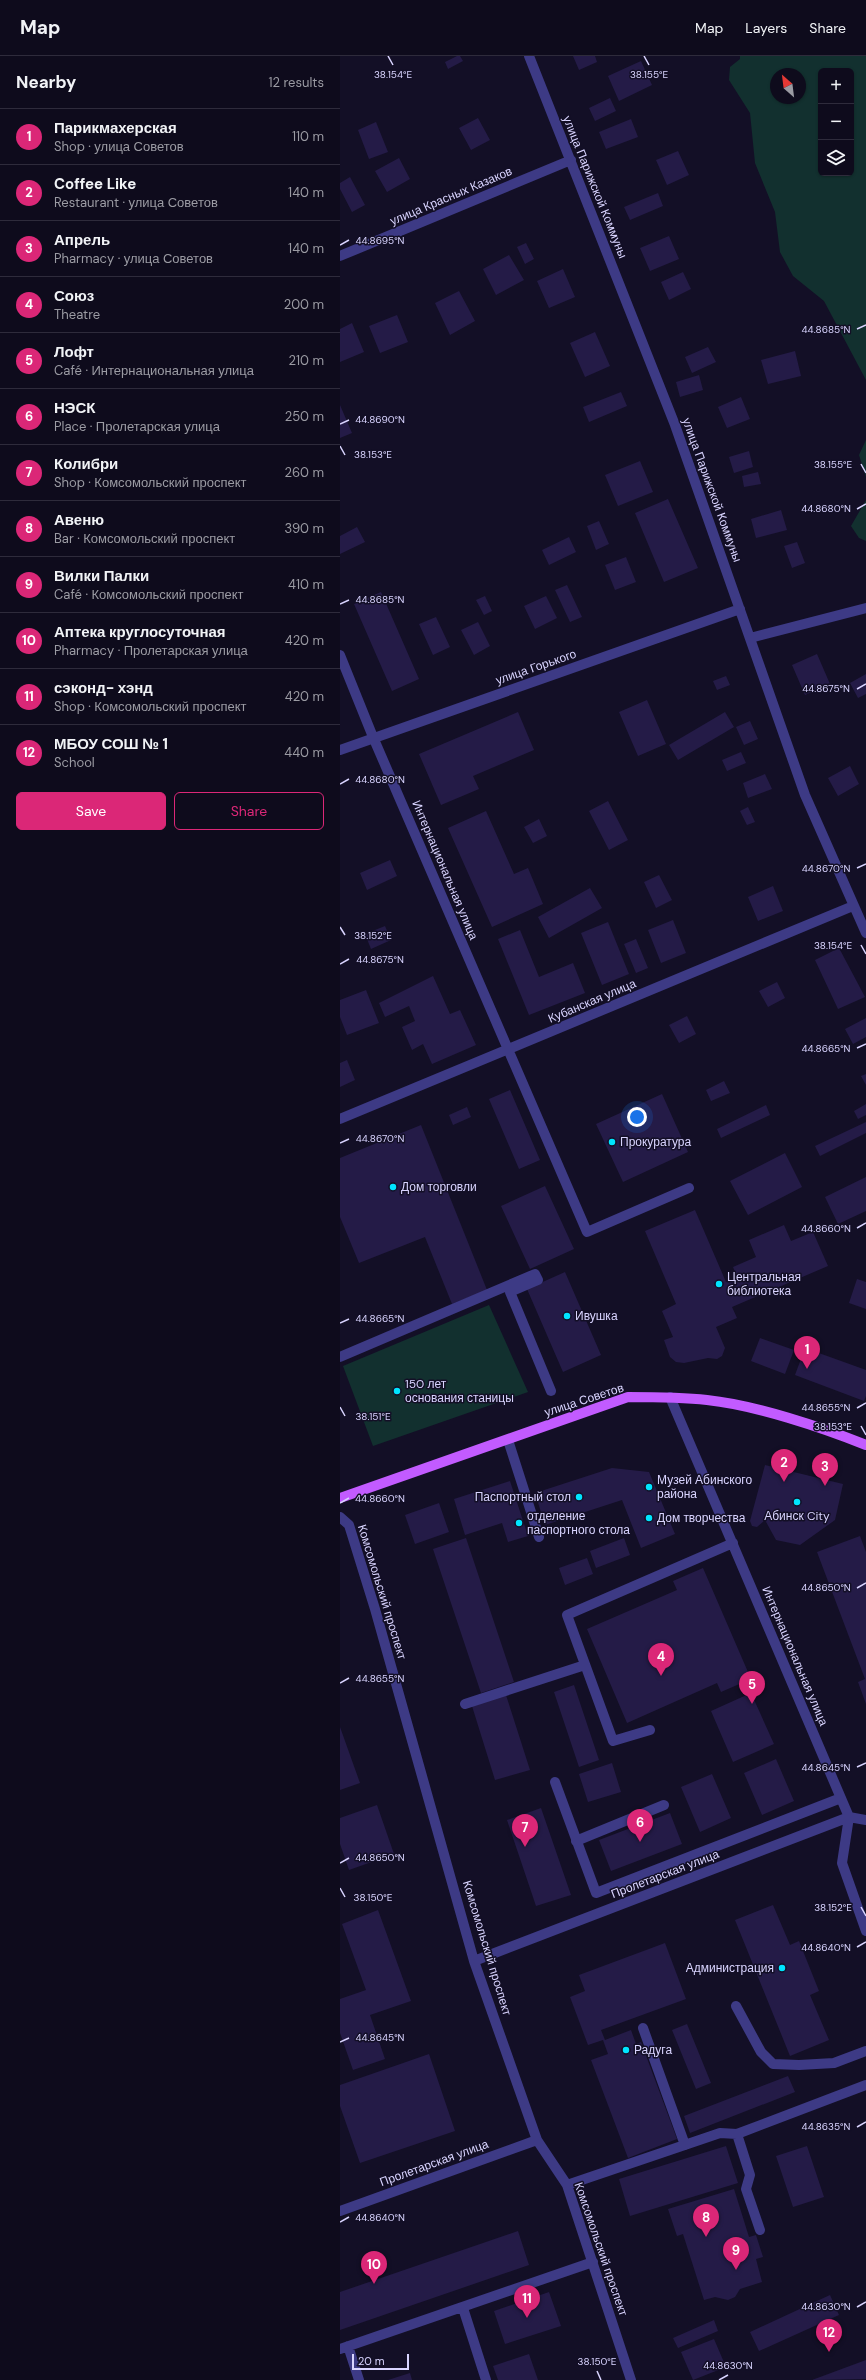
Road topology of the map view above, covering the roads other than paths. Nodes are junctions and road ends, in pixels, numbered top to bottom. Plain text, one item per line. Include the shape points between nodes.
1 (529, 56) edge
2 (571, 160) junction
3 (340, 256) edge
4 (866, 608) edge
5 (740, 609) junction
6 (750, 638) junction
7 (340, 654) edge
8 (373, 737) junction
9 (340, 750) edge
10 (854, 906) junction
11 (866, 933) edge
12 (509, 1050) junction
13 (340, 1119) edge
14 (689, 1188) dead end
15 (340, 1357) edge
16 (551, 1391) dead end
17 (670, 1397) junction
18 (508, 1440) junction
19 (866, 1445) edge
20 (340, 1498) edge
21 (340, 1517) edge
22 (539, 1537) dead end
23 (733, 1543) junction
24 (585, 1665) junction
25 (465, 1704) dead end
26 (650, 1730) dead end
27 (555, 1782) dead end
28 (841, 1798) junction
29 (664, 1805) dead end
30 (849, 1817) junction
31 (866, 1820) edge
32 (576, 1841) junction
33 (866, 1931) edge
34 (474, 1961) junction
35 (736, 2006) dead end
36 (643, 2028) dead end
37 (866, 2051) edge
38 (866, 2085) edge
39 (737, 2134) junction
40 (537, 2140) junction
41 (685, 2145) junction
42 (567, 2185) junction
43 (340, 2211) edge
44 (760, 2230) dead end
45 (593, 2262) junction
46 (463, 2308) junction
47 (344, 2348) edge
48 (359, 2380) edge
49 (486, 2380) edge
50 (631, 2380) edge

1 - 2 street, улица Парижской Коммуны
2 - 3 street, улица Красных Казаков
2 - 5 street, улица Парижской Коммуны via 675,425
4 - 6 street
5 - 6 street, улица Парижской Коммуны
5 - 8 street, улица Горького
6 - 10 street, улица Парижской Коммуны via 805,796
7 - 8 street, Интернациональная улица
8 - 9 street, улица Горького
8 - 12 street, Интернациональная улица
10 - 11 street, улица Парижской Коммуны
10 - 12 street, Кубанская улица
12 - 13 street, Кубанская улица
12 - 14 street, Интернациональная улица via 587,1232
15 - 16 street via 535,1274 538,1280 510,1292
17 - 18 main road, улица Советов via 628,1397
17 - 19 main road, улица Советов via 709,1400 776,1415
17 - 23 street, Интернациональная улица
18 - 20 main road, улица Советов
18 - 22 street
21 - 34 street, Комсомольский проспект via 349,1525 375,1609
23 - 24 street via 567,1615
23 - 28 street, Интернациональная улица
24 - 25 street
24 - 26 street via 613,1742
27 - 32 street
28 - 30 street, Интернациональная улица
28 - 32 street via 596,1893
29 - 32 street
30 - 31 street
30 - 33 street via 842,1863
30 - 34 street, Пролетарская улица
34 - 40 street, Комсомольский проспект
35 - 37 street via 761,2052 773,2064 834,2064
36 - 41 street
38 - 39 street
39 - 41 street via 720,2133
39 - 44 street via 750,2174 746,2189
40 - 42 street, Комсомольский проспект
40 - 43 street, Пролетарская улица
41 - 42 street
42 - 45 street, Комсомольский проспект
45 - 46 street
45 - 50 street, Комсомольский проспект
46 - 47 street
46 - 49 street
47 - 48 street

